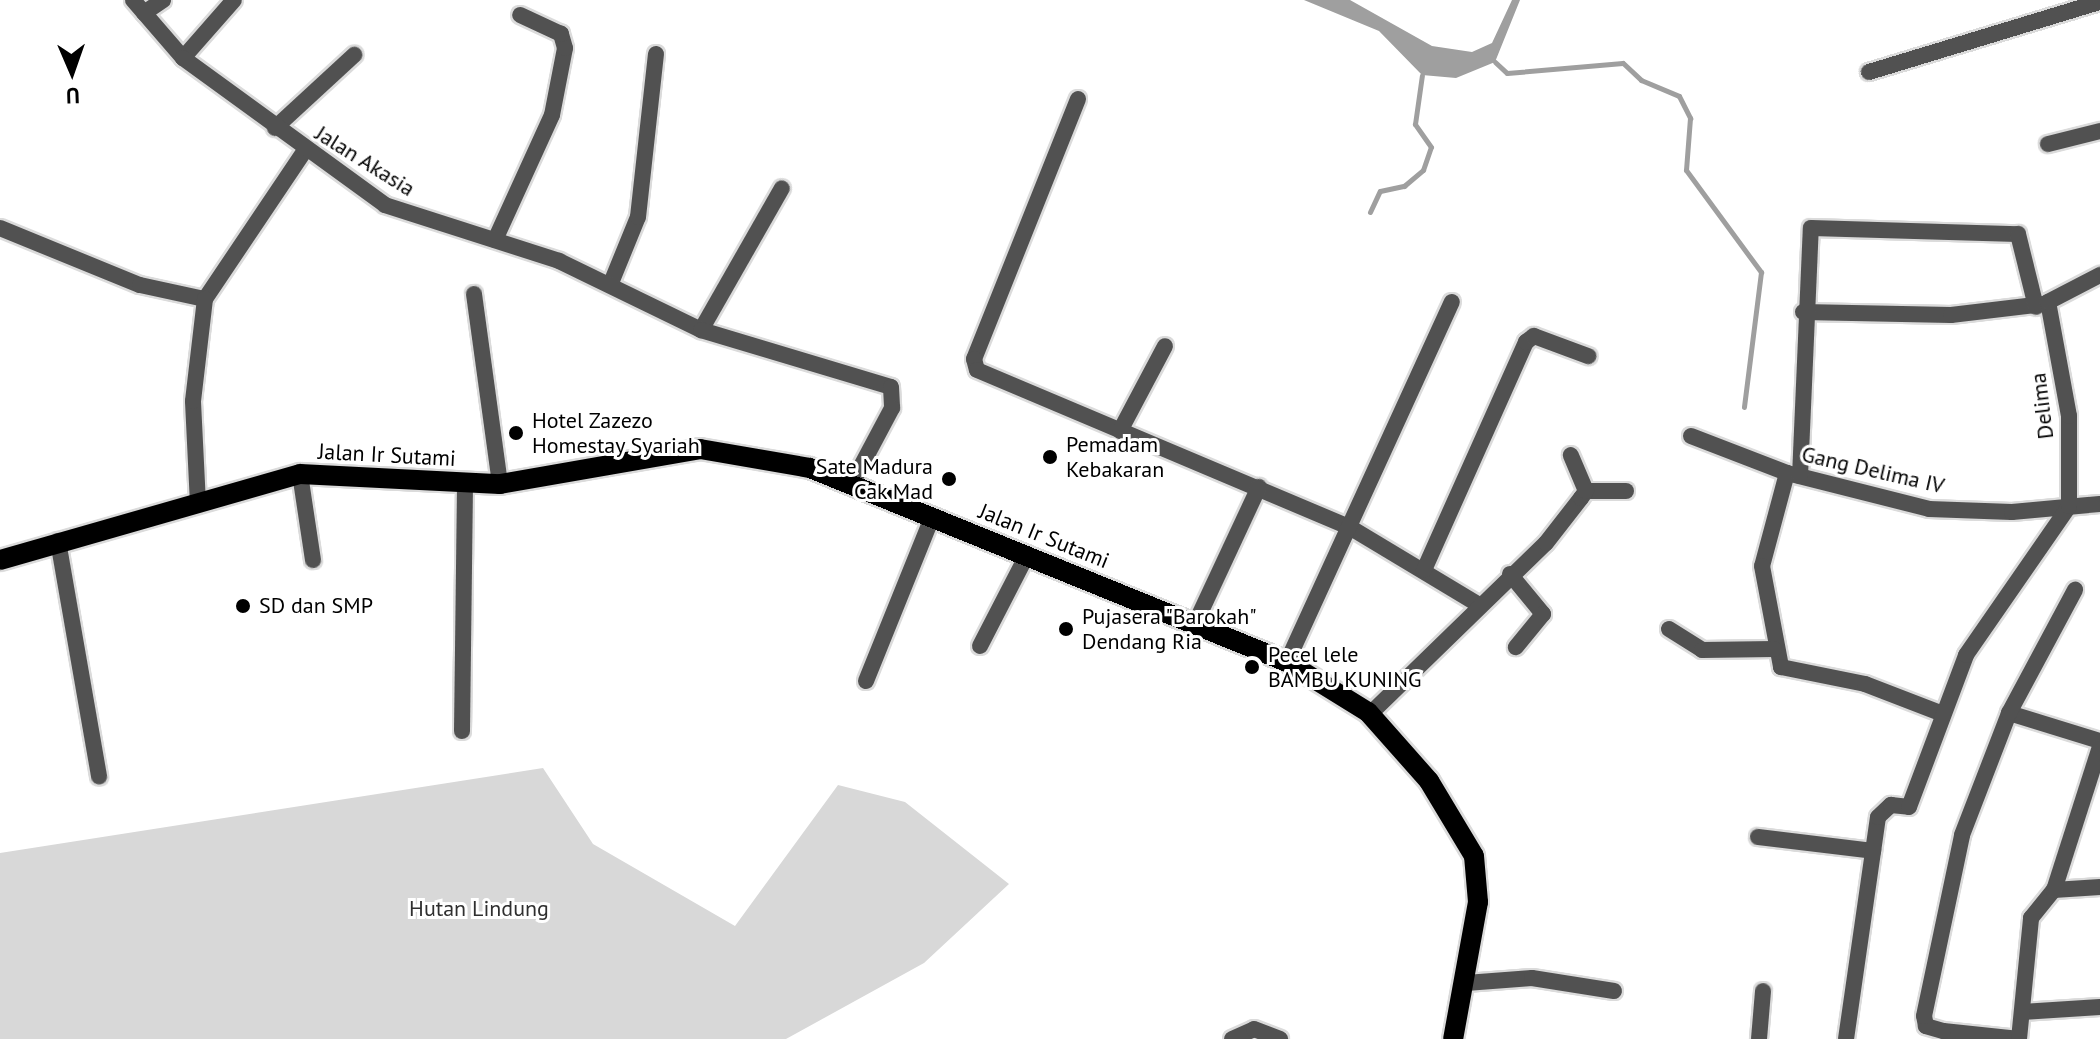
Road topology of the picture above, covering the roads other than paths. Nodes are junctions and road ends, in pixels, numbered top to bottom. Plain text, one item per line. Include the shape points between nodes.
1 (133, 0) edge
2 (163, 0) edge
3 (234, 0) edge
4 (2100, 2) edge
5 (144, 13) junction
6 (520, 15) dead end
7 (656, 54) dead end
8 (354, 55) dead end
9 (183, 58) junction
10 (1869, 72) dead end
11 (1078, 99) dead end
12 (275, 128) junction
13 (2100, 131) edge
14 (2048, 144) dead end
15 (305, 150) junction
16 (782, 188) dead end
17 (0, 228) edge
18 (495, 240) junction
19 (2100, 275) edge
20 (611, 283) junction
21 (474, 294) dead end
22 (205, 299) junction
23 (1452, 302) dead end
24 (2042, 304) junction
25 (1803, 312) junction
26 (701, 330) junction
27 (1165, 346) dead end
28 (1588, 356) dead end
29 (1120, 431) junction
30 (1691, 436) dead end
31 (1571, 455) dead end
32 (300, 474) junction
33 (1793, 475) junction
34 (465, 483) junction
35 (500, 484) junction
36 (851, 485) junction
37 (1259, 487) junction
38 (1586, 491) junction
39 (1626, 491) dead end
40 (198, 504) junction
41 (2100, 504) edge
42 (2069, 506) junction
43 (932, 518) junction
44 (1351, 528) junction
45 (58, 541) junction
46 (1027, 555) junction
47 (0, 560) edge
48 (313, 560) dead end
49 (1424, 570) junction
50 (1510, 574) junction
51 (2075, 590) dead end
52 (1479, 605) junction
53 (1196, 622) junction
54 (1669, 629) dead end
55 (980, 646) dead end
56 (1516, 647) dead end
57 (1774, 649) junction
58 (1287, 662) junction
59 (866, 681) dead end
60 (1940, 713) junction
61 (2009, 713) junction
62 (1370, 714) junction
63 (462, 731) dead end
64 (2100, 744) edge
65 (99, 776) dead end
66 (1758, 837) dead end
67 (1873, 851) junction
68 (2100, 887) edge
69 (2054, 890) junction
70 (1466, 983) junction
71 (1614, 991) dead end
72 (1763, 991) dead end
73 (2100, 1007) edge
74 (2022, 1012) junction
75 (1232, 1037) edge
76 (1280, 1039) edge
77 (1453, 1039) edge
78 (1759, 1039) edge
79 (1846, 1039) edge
80 (2019, 1039) edge

1 - 5 street, Jalan Akasia
2 - 5 street
3 - 9 street
4 - 10 street
5 - 9 street, Jalan Akasia
6 - 18 street via 561,34 565,48 552,115
7 - 20 street via 638,217
8 - 12 street
9 - 12 street, Jalan Akasia
11 - 29 street via 974,365 1014,391
12 - 15 street, Jalan Akasia
13 - 14 street
15 - 18 street, Jalan Akasia via 385,205
15 - 22 street
16 - 26 street
17 - 22 street via 140,285
18 - 20 street, Jalan Akasia
19 - 24 street
20 - 26 street, Jalan Akasia
21 - 35 street
22 - 40 street via 193,401
23 - 44 street
24 - 25 street via 1951,315
24 - 25 street, Delima via 2018,234 1815,227 1808,231
24 - 42 street, Delima via 2069,416
25 - 33 street
26 - 36 street, Jalan Akasia via 891,387 892,408
27 - 29 street
28 - 49 street via 1534,336 1526,342
29 - 37 street
30 - 33 street, Gang Delima IV
31 - 38 street
32 - 34 main road, Jalan Ir Sutami
32 - 40 main road, Jalan Ir Sutami
32 - 48 street
33 - 42 street, Gang Delima IV via 1929,509
33 - 57 street via 1762,566
34 - 35 main road, Jalan Ir Sutami
34 - 63 street
35 - 36 main road, Jalan Ir Sutami via 700,449 763,455
36 - 43 main road, Jalan Ir Sutami
37 - 44 street
37 - 53 street
38 - 39 street
38 - 50 street
40 - 45 main road, Jalan Ir Sutami
41 - 42 street, Gang Delima IV
42 - 60 street via 1966,655
43 - 46 main road, Jalan Ir Sutami
43 - 59 street
44 - 49 street
44 - 58 street
45 - 47 main road, Jalan Ir Sutami
45 - 65 street
46 - 53 main road, Jalan Ir Sutami
46 - 55 street
49 - 52 street
50 - 52 street
50 - 56 street via 1543,614
51 - 61 street
52 - 62 street
53 - 58 main road, Jalan Ir Sutami
54 - 57 street via 1702,650
57 - 60 street via 1787,671 1865,684
58 - 62 main road, Jalan Ir Sutami
60 - 67 street via 1909,807 1883,808
61 - 64 street
61 - 80 street via 1944,894 1924,1016 1926,1026 1943,1031
62 - 70 main road, Jalan Ir Sutami via 1429,781 1474,856 1478,902
64 - 69 street
66 - 67 street
67 - 79 street
68 - 69 street
69 - 74 street via 2031,918
70 - 71 street via 1532,978
70 - 77 main road, Jalan Ir Sutami
72 - 78 street
73 - 74 street
74 - 80 street
75 - 76 street via 1254,1029

